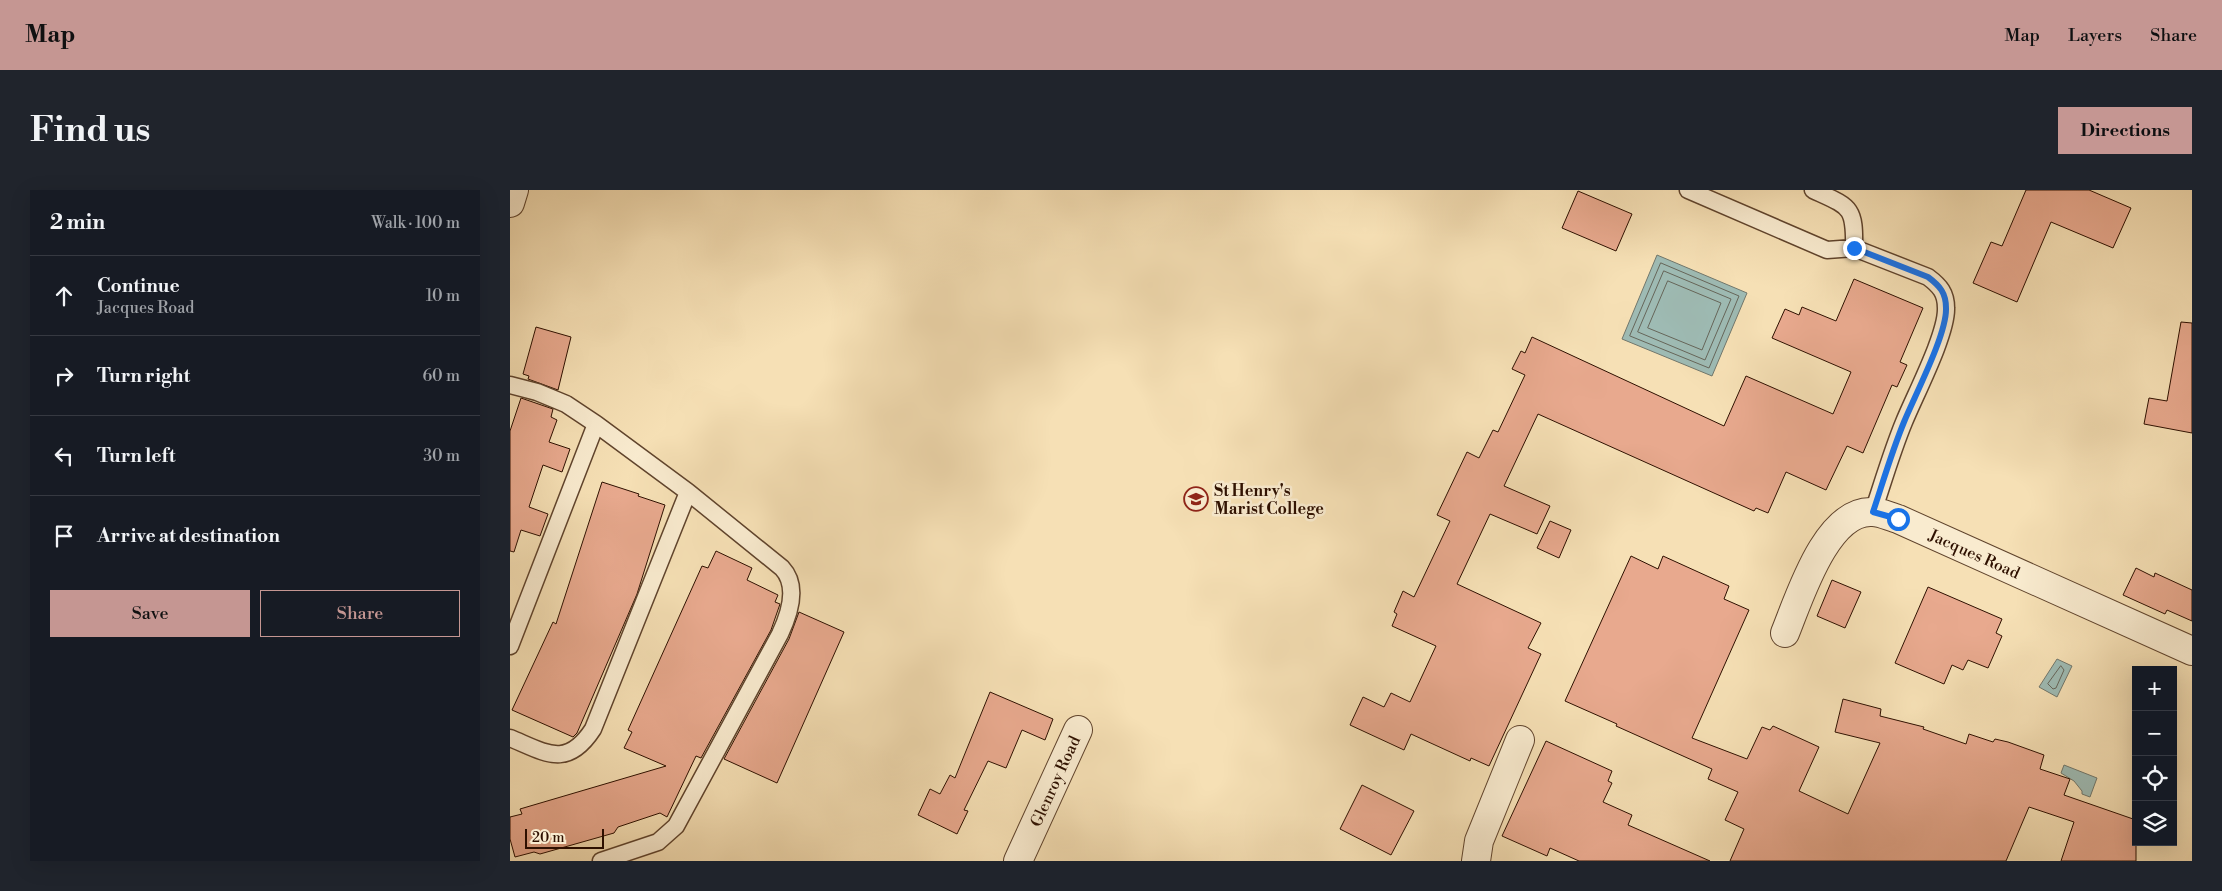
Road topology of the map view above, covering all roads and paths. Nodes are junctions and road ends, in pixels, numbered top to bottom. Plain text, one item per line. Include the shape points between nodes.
1 (514, 190) edge
2 (1688, 190) edge
3 (1813, 190) edge
4 (510, 203) edge
5 (1854, 248) junction
6 (510, 385) edge
7 (596, 424) junction
8 (688, 492) junction
9 (1873, 512) junction
10 (1785, 633) dead end
11 (510, 646) edge
12 (2192, 651) edge
13 (1078, 730) dead end
14 (510, 738) edge
15 (1520, 740) dead end
16 (601, 861) edge
17 (1018, 861) edge
18 (1476, 861) edge

1 - 4 street
2 - 5 lane via 1827,250
3 - 5 lane via 1848,208 1854,217
5 - 9 lane via 1928,277 1945,294 1946,310 1940,335 1903,424
6 - 7 lane via 566,404
7 - 8 lane
7 - 11 lane
8 - 14 lane via 586,741 575,751 560,755
8 - 16 lane via 786,572 791,592 789,612 676,826 658,842
9 - 10 street via 1852,517 1840,525 1812,566
9 - 12 street, Jacques Road via 1898,519
13 - 17 street, Glenroy Road
15 - 18 street via 1479,841

